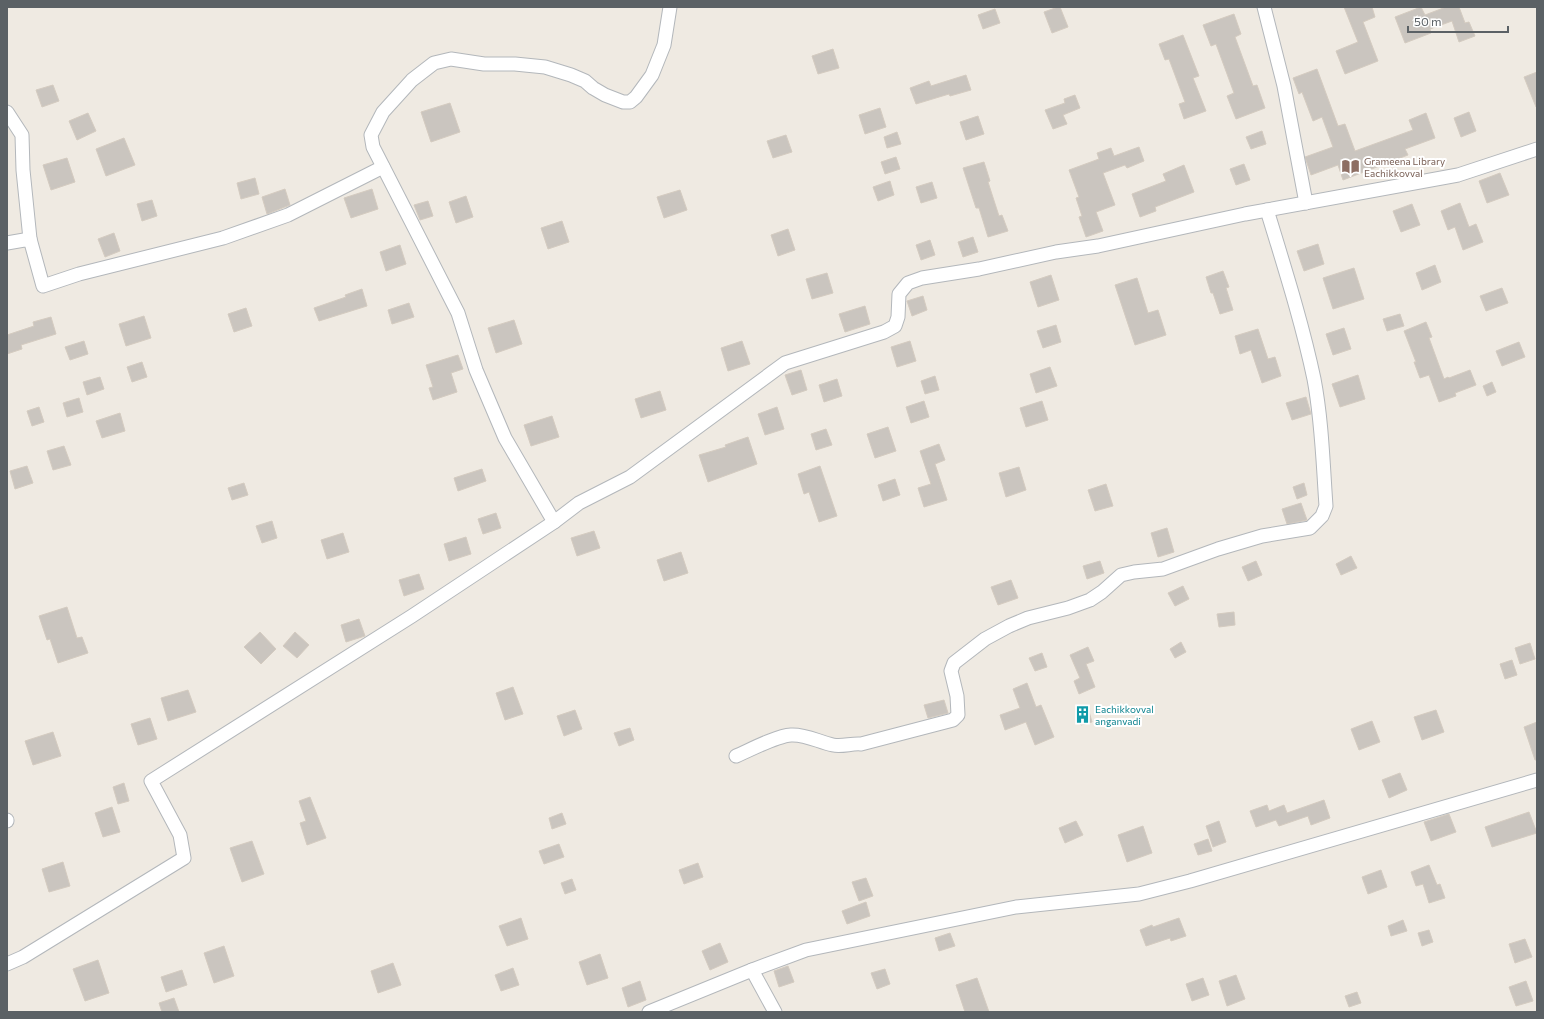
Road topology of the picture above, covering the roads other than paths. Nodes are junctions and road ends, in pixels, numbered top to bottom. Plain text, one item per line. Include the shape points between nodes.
1 (670, 7) edge
2 (1264, 7) edge
3 (7, 112) edge
4 (1537, 148) edge
5 (383, 168) junction
6 (1306, 202) junction
7 (1267, 210) junction
8 (30, 239) junction
9 (7, 243) edge
10 (554, 522) junction
11 (736, 756) dead end
12 (1537, 780) edge
13 (7, 964) edge
14 (752, 970) junction
15 (649, 1012) edge
16 (775, 1012) edge

1 - 5 street via 664,45 652,75 630,102 605,95 571,74 545,67 484,64 451,59 434,63 412,80 383,112 375,126 371,135 373,147
2 - 6 street via 1284,86
3 - 8 street via 22,135
4 - 6 street via 1458,175
5 - 8 street via 288,215 223,238 79,274 43,286
5 - 10 street via 458,313 476,370 505,438
6 - 7 street
7 - 10 street via 979,270 922,278 908,283 899,294 895,326 884,332 785,363 630,477 579,503
7 - 11 street via 1299,317 1314,379 1320,420 1326,506 1316,523 1310,528 1262,536 1218,549 1163,569 1121,575 1090,600 1028,618 985,639 954,663 951,671 959,707 958,715 953,720 861,744 835,746 790,735
8 - 9 street
10 - 13 street via 412,616 151,781 180,835 184,858 36,949
12 - 14 street via 1190,882 1139,894 1009,909 806,950
14 - 15 street
14 - 16 street

